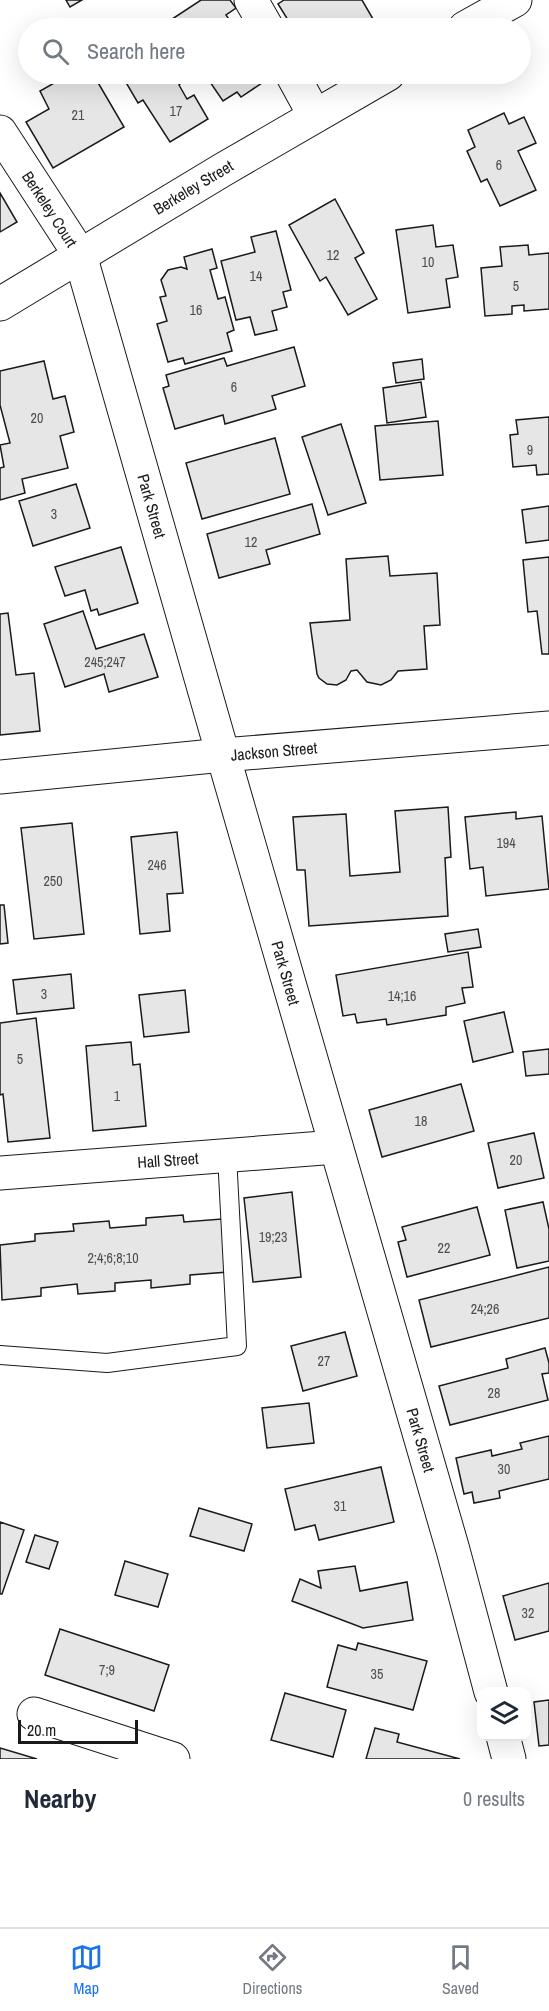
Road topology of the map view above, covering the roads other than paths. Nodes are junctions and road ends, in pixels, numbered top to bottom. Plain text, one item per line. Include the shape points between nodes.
1 (251, 0) edge
2 (515, 0) edge
3 (261, 18) edge
4 (483, 18) edge
5 (297, 84) edge
6 (371, 84) edge
7 (315, 116) junction
8 (0, 132) edge
9 (80, 255) junction
10 (0, 304) edge
11 (549, 728) edge
12 (223, 755) junction
13 (0, 777) edge
14 (336, 1147) junction
15 (227, 1155) junction
16 (0, 1173) edge
17 (0, 1355) edge
18 (490, 1687) edge
19 (34, 1714) dead end
20 (504, 1741) edge
21 (173, 1759) edge
22 (509, 1759) edge

1 - 3 street
2 - 4 street
5 - 7 street
6 - 7 street, Berkeley Street
7 - 9 street, Berkeley Street
8 - 9 street, Berkeley Court
9 - 10 street, Berkeley Street
9 - 12 street, Park Street
11 - 12 street, Jackson Street
12 - 13 street, Jackson Street
12 - 14 street, Park Street
14 - 15 street, Hall Street
14 - 18 street, Park Street
15 - 16 street, Hall Street
15 - 17 lane via 237,1346 107,1363
19 - 21 street
20 - 22 street

